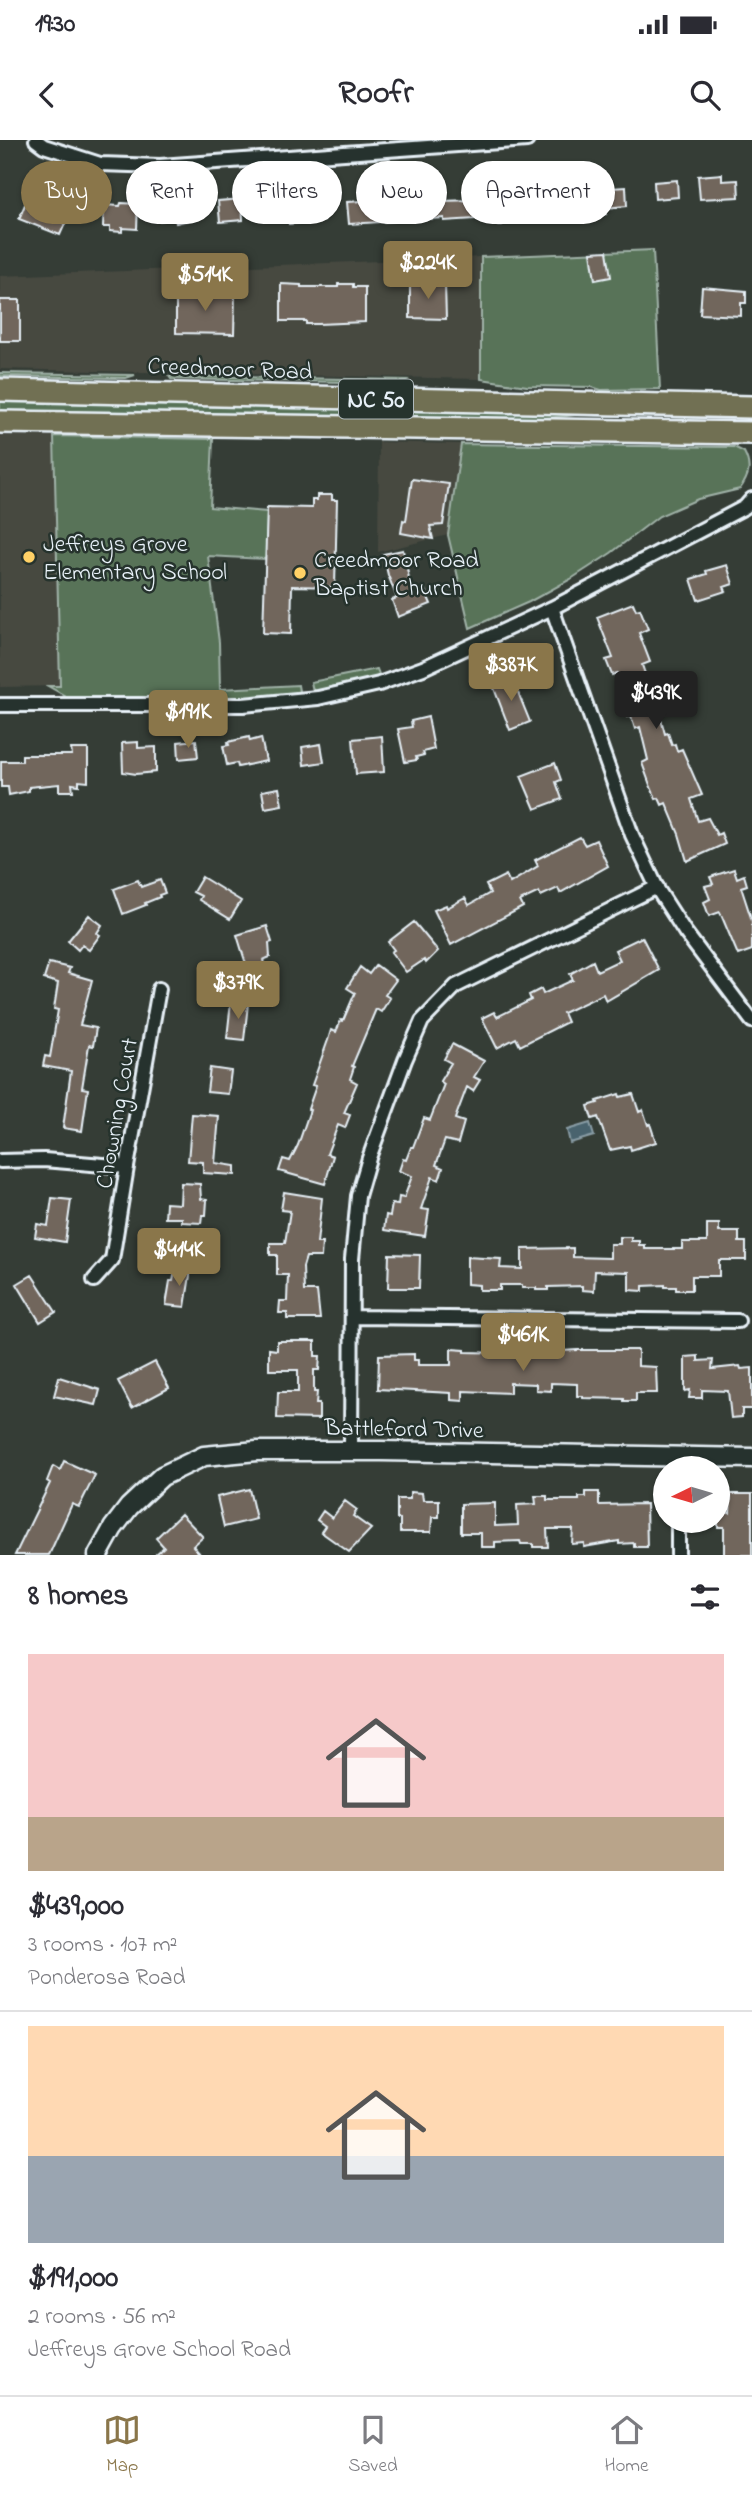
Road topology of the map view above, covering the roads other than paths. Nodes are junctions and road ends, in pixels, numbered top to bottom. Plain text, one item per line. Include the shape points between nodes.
1 (36, 140) edge
2 (527, 140) edge
3 (359, 146) edge
4 (0, 390) edge
5 (752, 407) edge
6 (0, 422) edge
7 (743, 433) edge
8 (752, 446) edge
9 (752, 499) edge
10 (552, 608) junction
11 (0, 705) edge
12 (657, 887) junction
13 (159, 989) dead end
14 (752, 1020) edge
15 (0, 1161) edge
16 (127, 1167) junction
17 (94, 1280) dead end
18 (352, 1317) junction
19 (738, 1321) dead end
20 (351, 1451) junction
21 (752, 1458) edge
22 (730, 1460) edge
23 (653, 1462) edge
24 (678, 1533) edge
25 (98, 1555) edge
26 (678, 1555) edge

1 - 3 street via 100,164 160,166
2 - 3 street
4 - 5 main road, Creedmoor Road / NC 50
6 - 7 main road, NC 50
7 - 8 street
9 - 10 street via 745,507
10 - 11 street via 423,668 318,698 243,705
10 - 12 street via 632,835
12 - 14 street
12 - 18 street via 456,986 422,1021 358,1196
13 - 16 street, Chowning Court
15 - 16 street
16 - 17 street, Chowning Court via 112,1260
18 - 19 street
18 - 20 street
20 - 23 street, Battleford Drive
20 - 25 street, Battleford Drive via 204,1456 162,1476 129,1507
21 - 22 street, Battleford Drive
24 - 26 street

